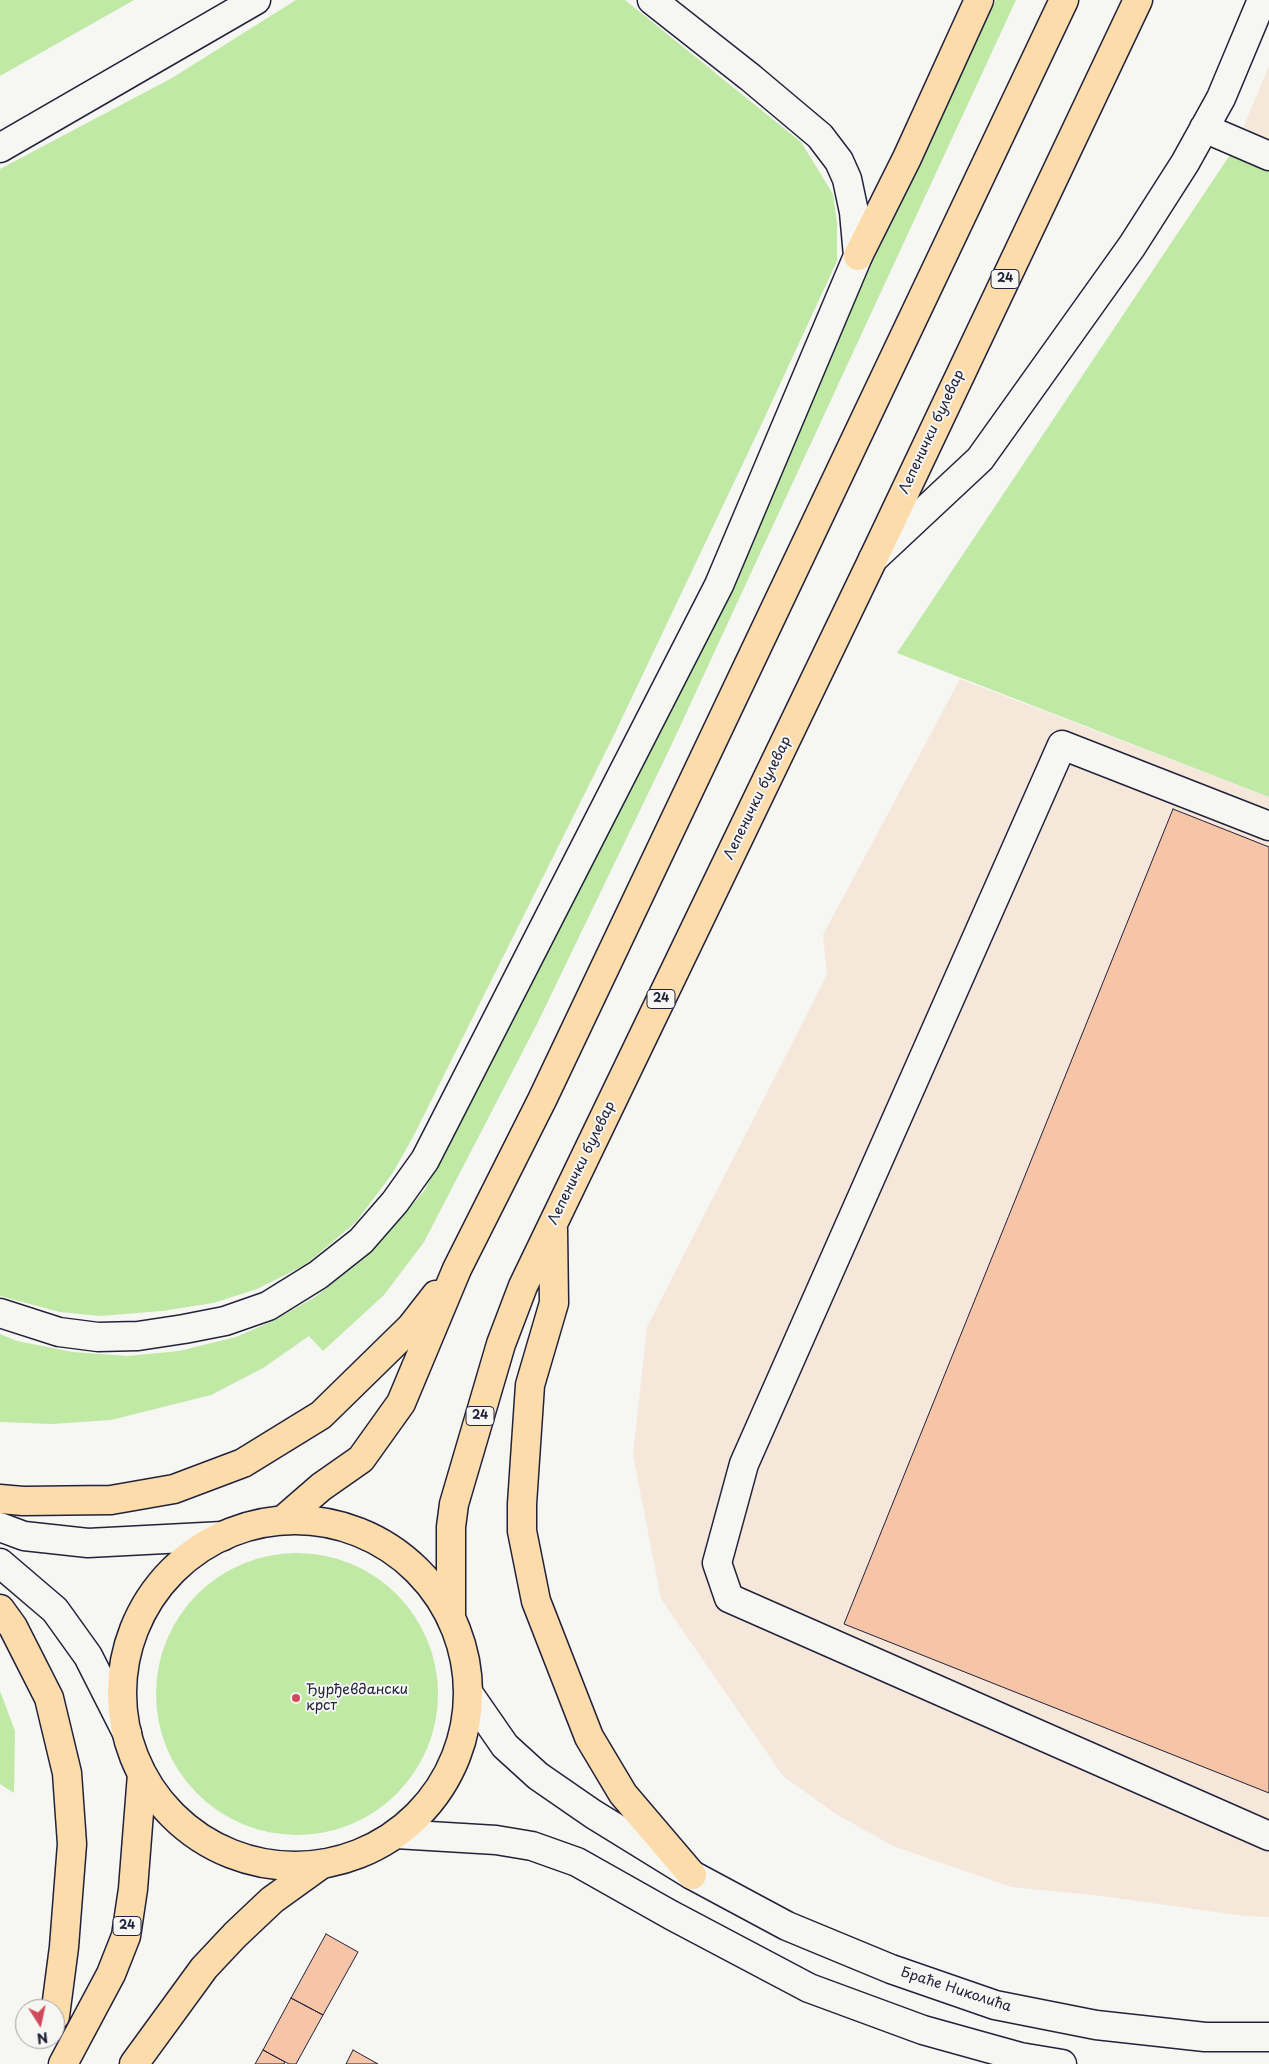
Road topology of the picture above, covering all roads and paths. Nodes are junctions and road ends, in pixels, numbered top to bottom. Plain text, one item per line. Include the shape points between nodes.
1 (256, 0) edge
2 (652, 0) edge
3 (979, 0) edge
4 (1064, 0) edge
5 (1138, 0) edge
6 (1262, 0) edge
7 (1204, 128) junction
8 (0, 148) edge
9 (1269, 156) edge
10 (858, 256) junction
11 (873, 559) junction
12 (1269, 826) edge
13 (552, 1225) junction
14 (456, 1269) junction
15 (0, 1313) edge
16 (0, 1499) edge
17 (283, 1520) junction
18 (0, 1527) edge
19 (223, 1536) junction
20 (0, 1563) edge
21 (0, 1609) edge
22 (451, 1617) junction
23 (469, 1694) junction
24 (127, 1733) junction
25 (142, 1774) junction
26 (396, 1834) junction
27 (1269, 1836) edge
28 (322, 1864) junction
29 (692, 1876) junction
30 (57, 1999) edge
31 (1269, 2037) edge
32 (51, 2049) edge
33 (49, 2064) edge
34 (63, 2064) edge
35 (134, 2064) edge
36 (1062, 2064) edge

1 - 8 street
2 - 10 street via 820,136 839,161 847,179
3 - 10 main road
4 - 14 main road, 24 via 542,1100
5 - 11 main road, Лепенички булевар / 24
6 - 7 street via 1221,98
7 - 9 street
7 - 11 street via 1132,246 980,459
10 - 15 street via 719,585 425,1160 395,1202 361,1242 318,1276 268,1306 225,1321 138,1336 98,1337 59,1332
11 - 13 main road, Лепенички булевар / 24
12 - 27 street via 1062,745 744,1464 717,1563 729,1598
13 - 22 main road, Лепенички булевар / 24 via 523,1286 501,1344 454,1504
13 - 29 main road via 554,1302 530,1385 522,1504 522,1531 536,1600 589,1737 623,1794
14 - 16 main road via 410,1327 321,1416 243,1463 174,1489 110,1500 23,1502
14 - 17 main road, 24 via 401,1403 372,1446 361,1459 321,1487
17 - 19 main road, 24 via 242,1528
17 - 22 main road, 24 via 341,1526 369,1536 417,1569
18 - 19 street via 24,1536 88,1543
19 - 24 main road, 24 via 196,1552 166,1578 140,1617 130,1639 122,1686
20 - 24 street via 56,1610 88,1656
21 - 30 main road via 13,1626 49,1698 66,1773 72,1844
22 - 23 main road, 24 via 464,1654
23 - 26 main road, 24 via 460,1748 449,1773 435,1796
23 - 29 street, Браће Николића via 505,1746 538,1776
24 - 25 main road, 24
25 - 28 main road, 24 via 166,1809 217,1848 258,1862 293,1866
25 - 34 main road, 24 via 126,1936
26 - 28 main road, 24 via 360,1853
26 - 36 street via 496,1840 532,1846 577,1862 809,1988 924,2030 1020,2057
28 - 35 main road, 24 via 272,1900 235,1935 204,1968
29 - 31 street, Браће Николића via 787,1926 891,1969 995,2005 1096,2025 1205,2037
32 - 33 main road

